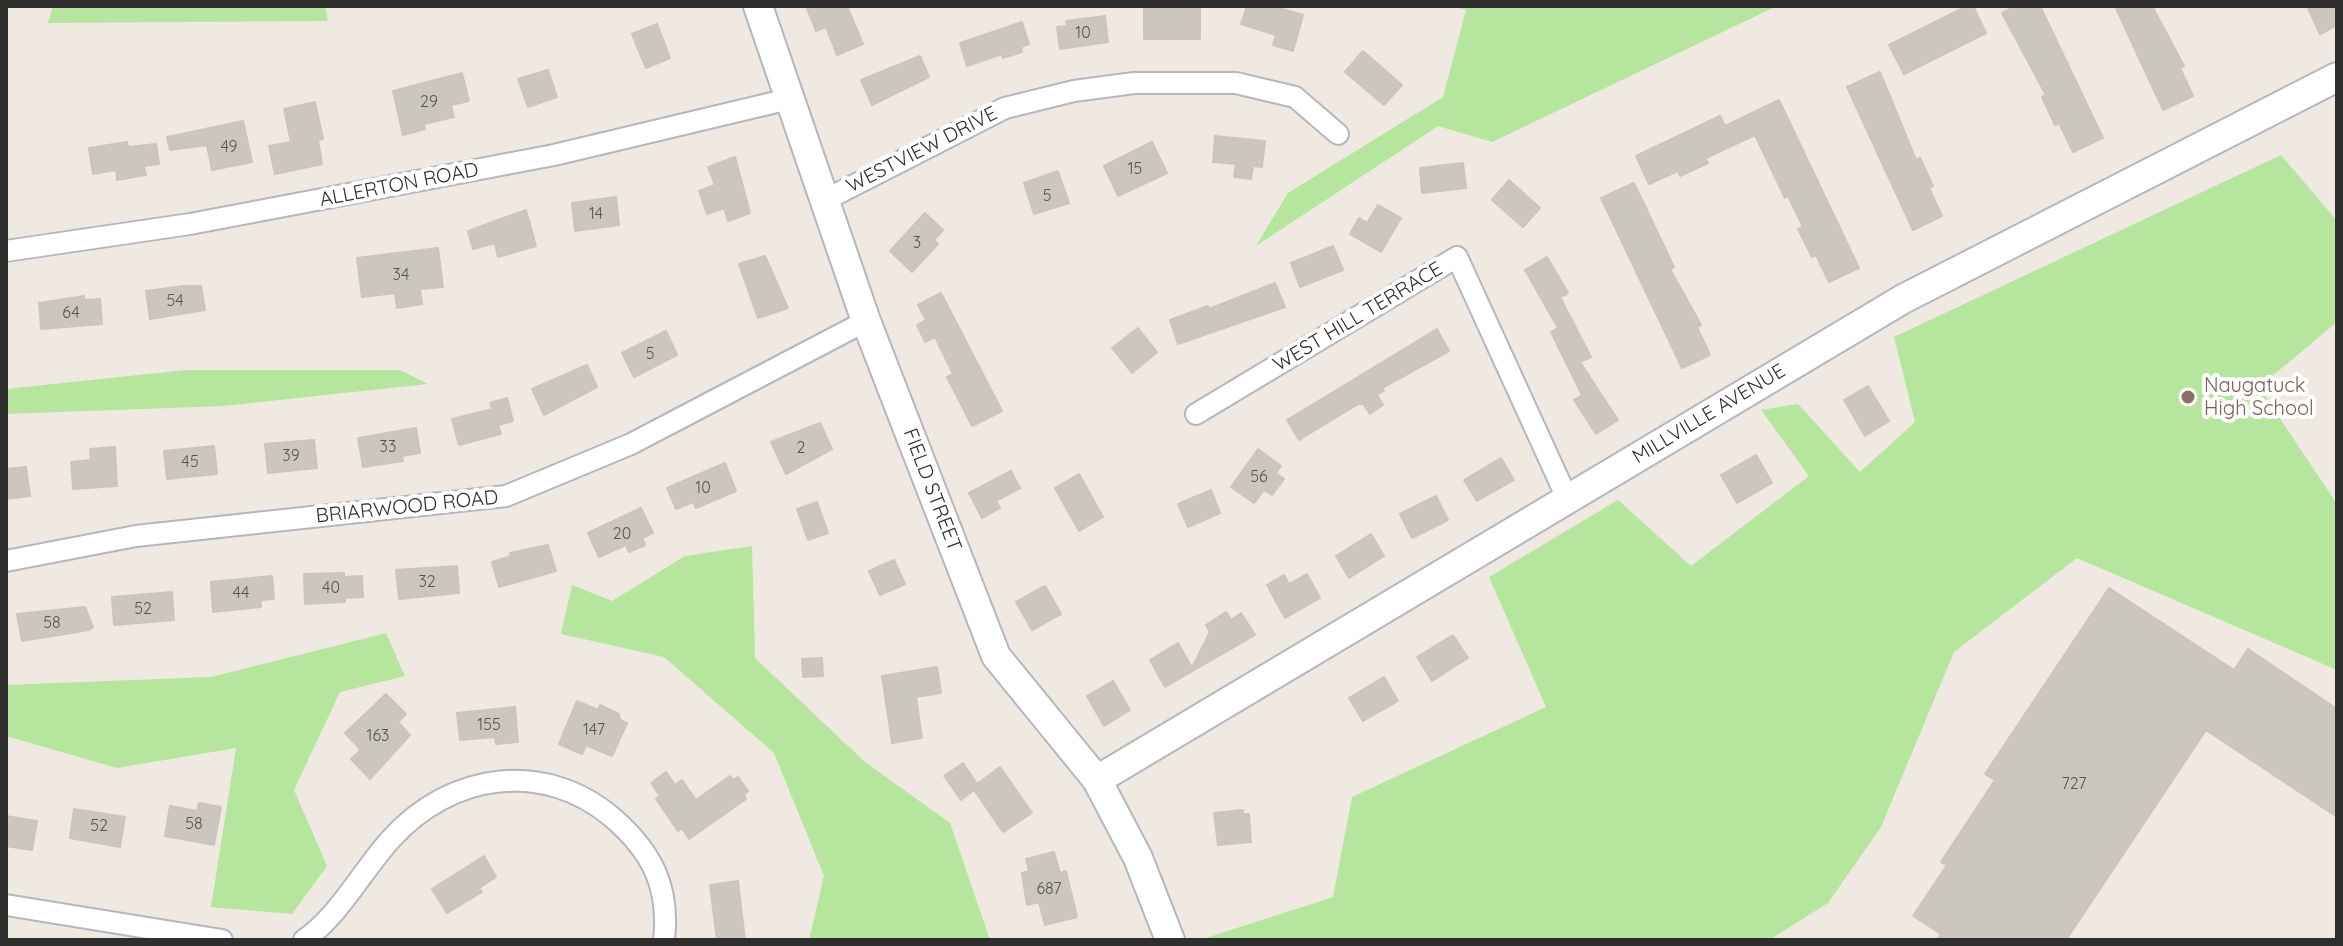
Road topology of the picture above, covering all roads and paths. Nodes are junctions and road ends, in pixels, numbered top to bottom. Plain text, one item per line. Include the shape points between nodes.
1 (758, 6) edge
2 (2337, 77) edge
3 (789, 99) junction
4 (1338, 134) dead end
5 (827, 199) junction
6 (6, 251) edge
7 (866, 321) junction
8 (1196, 414) dead end
9 (1567, 498) junction
10 (6, 561) edge
11 (1097, 780) junction
12 (6, 905) edge
13 (222, 940) edge
14 (304, 940) edge
15 (664, 940) edge
16 (1170, 940) edge

1 - 3 street, FIELD STREET
2 - 9 street, MILLVILLE AVENUE via 1903,299
3 - 5 street, FIELD STREET
3 - 6 street, ALLERTON ROAD via 554,155 190,224
4 - 5 street, WESTVIEW DRIVE via 1295,97 1236,83 1134,83 1005,108
5 - 7 street, FIELD STREET
7 - 10 street, BRIARWOOD ROAD via 631,444 506,496 136,536
7 - 11 street, FIELD STREET via 996,656
8 - 9 street, WEST HILL TERRACE via 1457,257
9 - 11 street, MILLVILLE AVENUE
11 - 16 street, FIELD STREET via 1138,858
12 - 13 street
14 - 15 street via 393,836 422,811 469,787 513,778 551,783 590,798 623,826 653,860 662,889

